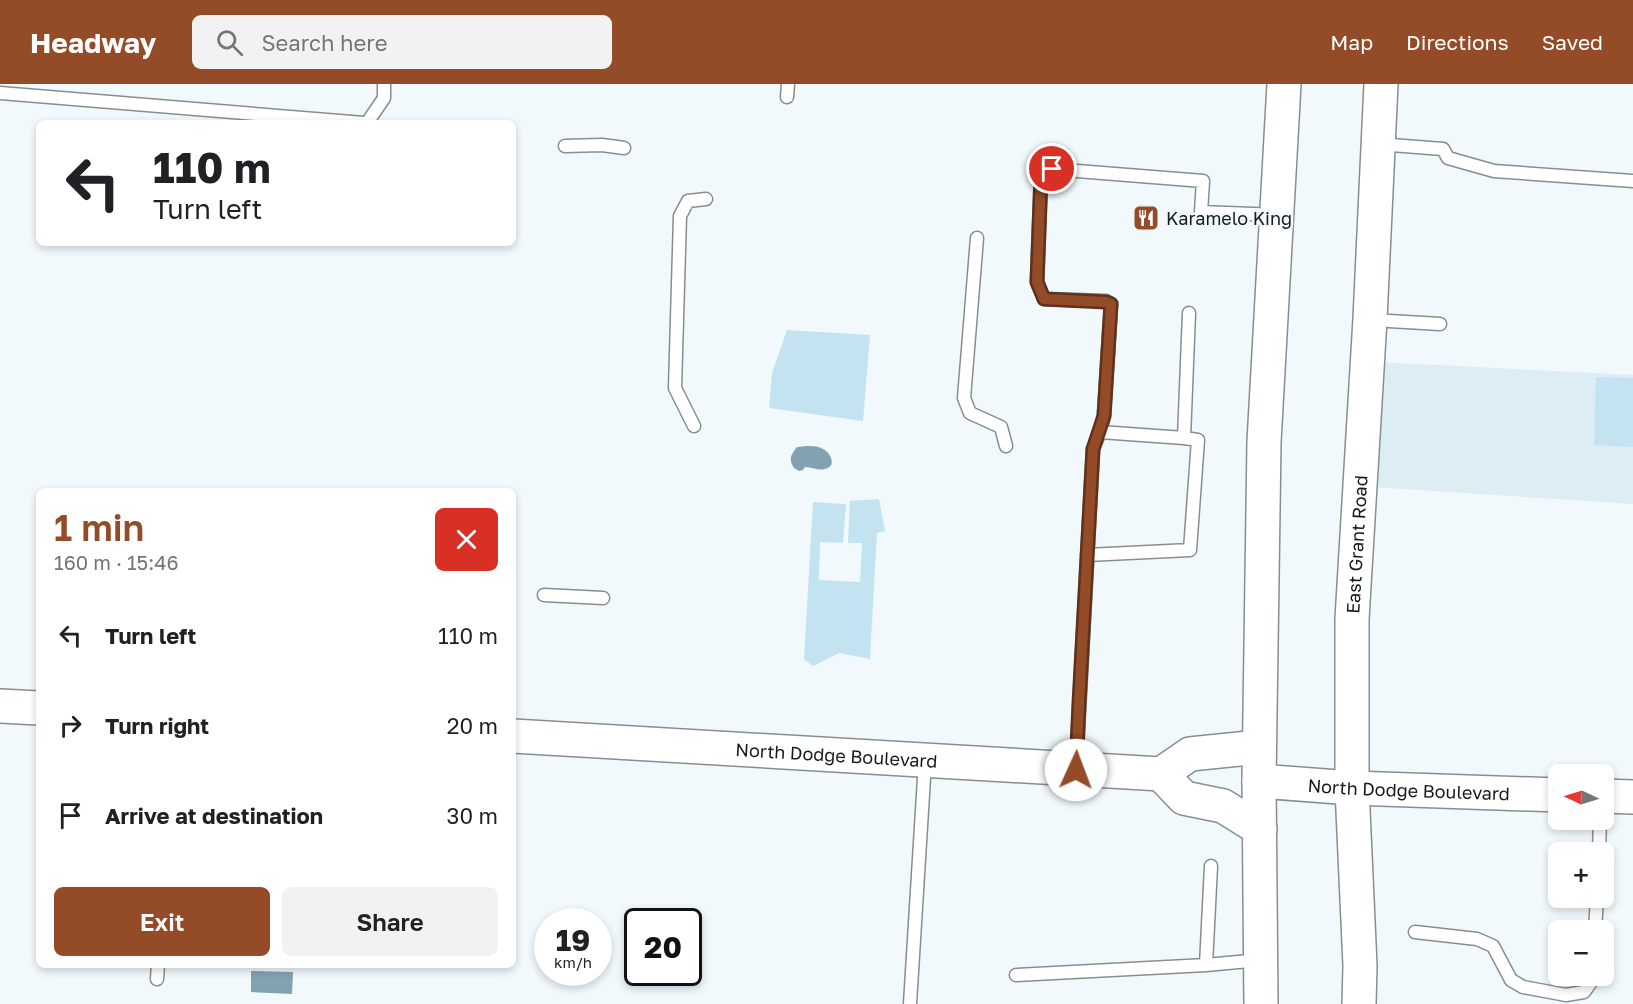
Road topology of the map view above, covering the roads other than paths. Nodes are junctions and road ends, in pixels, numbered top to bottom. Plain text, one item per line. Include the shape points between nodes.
1 (384, 84) edge
2 (1284, 84) edge
3 (1381, 84) edge
4 (0, 93) edge
5 (328, 120) edge
6 (367, 120) edge
7 (1377, 144) junction
8 (565, 146) dead end
9 (624, 148) dead end
10 (1633, 180) edge
11 (706, 199) dead end
12 (1278, 215) junction
13 (977, 238) dead end
14 (1189, 313) dead end
15 (1370, 320) junction
16 (1440, 324) dead end
17 (694, 426) dead end
18 (1100, 432) junction
19 (1184, 438) junction
20 (1006, 446) dead end
21 (1087, 555) junction
22 (544, 596) dead end
23 (603, 598) dead end
24 (0, 706) edge
25 (36, 708) edge
26 (516, 736) edge
27 (1259, 747) junction
28 (925, 760) junction
29 (1076, 770) junction
30 (1161, 774) junction
31 (1259, 781) junction
32 (1352, 788) junction
33 (1548, 795) edge
34 (1614, 796) edge
35 (1633, 797) edge
36 (1260, 829) junction
37 (1211, 866) dead end
38 (1415, 932) dead end
39 (1261, 960) junction
40 (1206, 965) junction
41 (158, 968) edge
42 (1016, 975) dead end
43 (157, 979) dead end
44 (1588, 986) edge
45 (910, 1004) edge
46 (1261, 1004) edge
47 (1359, 1004) edge

1 - 6 lane via 384,98
2 - 12 main road
3 - 7 main road, East Grant Road
4 - 5 lane
7 - 10 lane via 1443,148 1448,158 1494,171
7 - 15 main road, East Grant Road
8 - 9 lane
11 - 17 lane via 688,201 680,216 675,388
12 - 18 lane via 1201,212 1203,180 1052,169 1041,176 1037,282 1044,299 1111,304
12 - 27 main road via 1264,442
13 - 20 lane via 964,398 970,413 1001,427
14 - 19 lane
15 - 16 lane
15 - 32 main road, East Grant Road via 1352,619
18 - 19 lane
18 - 21 lane via 1093,449
19 - 21 lane via 1198,440 1190,550
21 - 29 lane
22 - 23 lane
24 - 25 main road
26 - 28 main road, North Dodge Boulevard
27 - 30 main road via 1190,754
27 - 31 main road
28 - 29 main road, North Dodge Boulevard
28 - 45 lane
29 - 30 main road, North Dodge Boulevard
30 - 36 main road via 1184,798 1223,806
31 - 32 main road, North Dodge Boulevard
31 - 36 main road
32 - 33 main road, North Dodge Boulevard
32 - 47 main road, East Grant Road
34 - 35 main road
36 - 39 main road
37 - 40 lane
38 - 44 lane via 1477,939 1493,946 1511,980 1523,987 1566,995 1584,992
39 - 40 lane
39 - 46 main road
40 - 42 lane
41 - 43 lane

